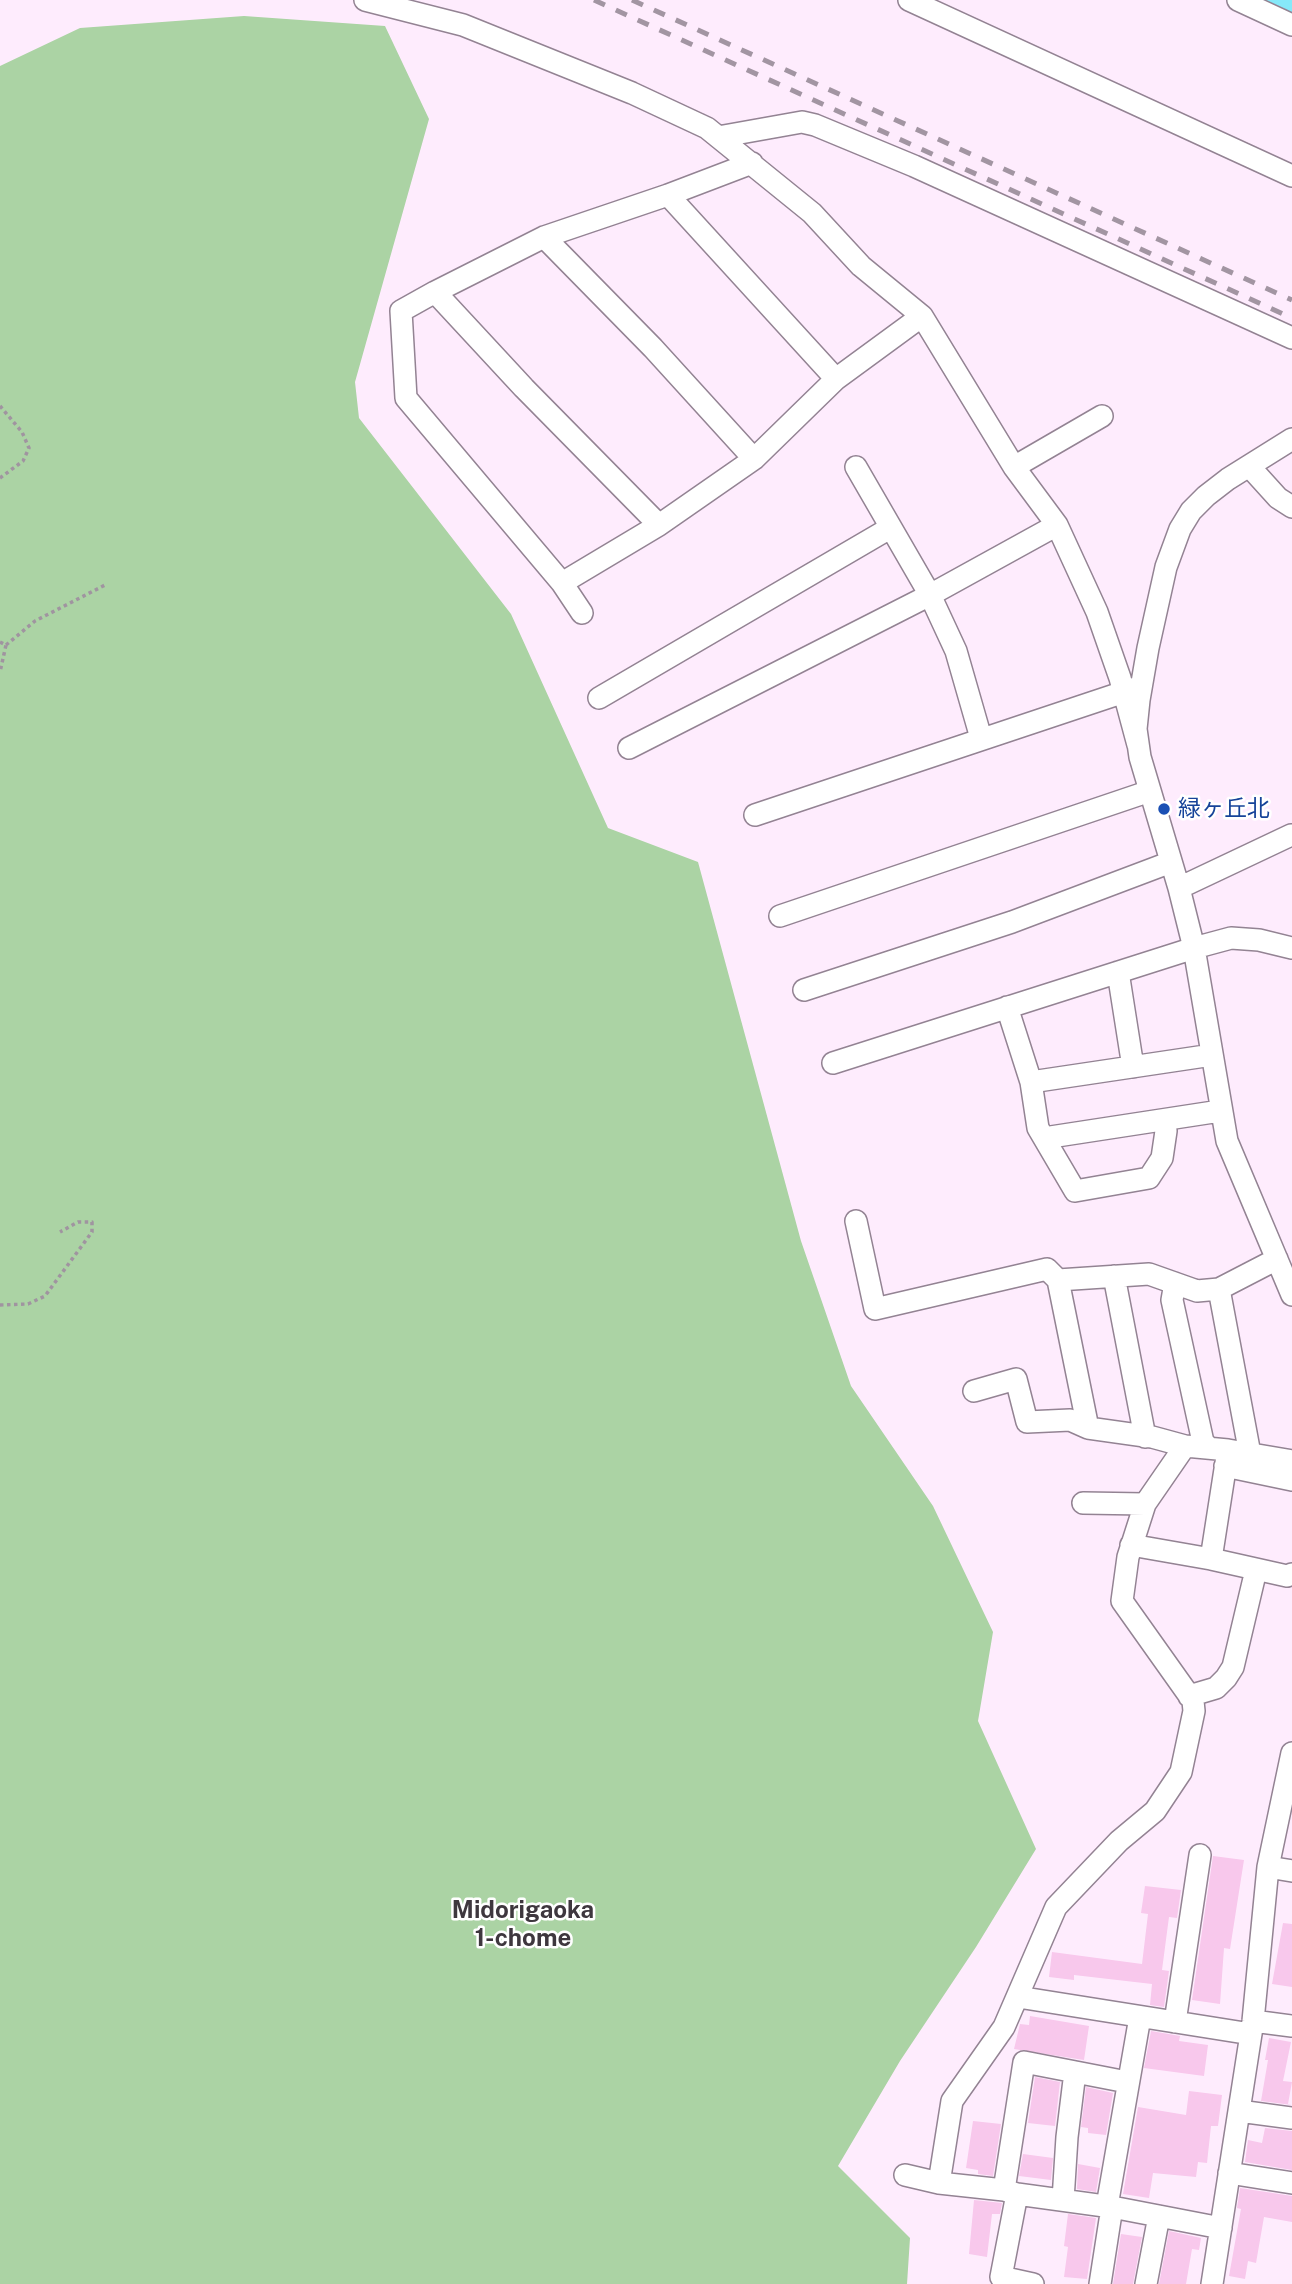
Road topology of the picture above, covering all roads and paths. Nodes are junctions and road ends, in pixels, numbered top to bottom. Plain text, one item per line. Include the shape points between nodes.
1 (365, 0) edge
2 (909, 0) edge
3 (1238, 0) edge
4 (1292, 24) edge
5 (718, 137) junction
6 (752, 163) junction
7 (1292, 176) edge
8 (668, 195) junction
9 (544, 237) junction
10 (435, 292) junction
11 (922, 316) junction
12 (1292, 338) edge
13 (836, 379) junction
14 (0, 406) edge
15 (1102, 416) dead end
16 (1292, 439) edge
17 (754, 459) junction
18 (1249, 466) junction
19 (856, 467) dead end
20 (1014, 467) junction
21 (0, 478) edge
22 (1292, 507) edge
23 (659, 525) junction
24 (1057, 525) junction
25 (891, 528) junction
26 (562, 583) junction
27 (105, 585) dead end
28 (930, 595) junction
29 (582, 613) dead end
30 (0, 642) edge
31 (6, 645) junction
32 (0, 672) edge
33 (1132, 689) junction
34 (599, 698) dead end
35 (981, 738) junction
36 (629, 748) dead end
37 (1150, 791) junction
38 (755, 815) dead end
39 (1291, 835) edge
40 (1171, 862) junction
41 (1179, 888) junction
42 (780, 916) dead end
43 (1194, 948) junction
44 (1292, 948) edge
45 (1118, 972) junction
46 (804, 990) dead end
47 (1007, 1007) junction
48 (1212, 1055) junction
49 (833, 1063) dead end
50 (1133, 1067) junction
51 (1031, 1082) junction
52 (1220, 1111) junction
53 (1166, 1121) junction
54 (1044, 1139) junction
55 (856, 1222) dead end
56 (60, 1232) dead end
57 (1284, 1266) edge
58 (1114, 1276) junction
59 (1058, 1280) junction
60 (1175, 1283) junction
61 (1219, 1289) junction
62 (1292, 1295) edge
63 (0, 1305) edge
64 (974, 1391) dead end
65 (1088, 1428) junction
66 (1145, 1437) junction
67 (1185, 1446) junction
68 (1250, 1454) junction
69 (1221, 1455) junction
70 (1292, 1461) edge
71 (1292, 1480) edge
72 (1083, 1503) dead end
73 (1145, 1504) junction
74 (1132, 1545) junction
75 (1211, 1559) junction
76 (1256, 1570) junction
77 (1292, 1574) edge
78 (1189, 1696) junction
79 (1292, 1753) edge
80 (1200, 1855) dead end
81 (1268, 1867) junction
82 (1292, 1871) edge
83 (1018, 1997) junction
84 (1139, 2017) junction
85 (1175, 2022) junction
86 (1292, 2026) edge
87 (1252, 2027) junction
88 (1075, 2071) junction
89 (1127, 2082) junction
90 (1239, 2111) junction
91 (1292, 2118) edge
92 (1229, 2173) junction
93 (905, 2175) dead end
94 (939, 2183) junction
95 (1292, 2183) edge
96 (1010, 2192) junction
97 (1063, 2200) junction
98 (1110, 2207) junction
99 (1159, 2216) junction
100 (1221, 2228) junction
101 (1033, 2284) edge
102 (1100, 2284) edge
103 (1146, 2284) edge
104 (1212, 2284) edge

1 - 5 street via 463,25 679,113
2 - 7 street
3 - 4 street
5 - 6 street
5 - 12 street via 802,122 815,125
6 - 8 street
6 - 11 street
8 - 9 street
8 - 13 street
9 - 10 street
9 - 17 street
10 - 23 street
10 - 26 street via 401,312 405,398
11 - 13 street
11 - 20 street
13 - 17 street
14 - 21 path via 29,448 23,461
15 - 20 street
16 - 18 street
17 - 23 street
18 - 22 street
18 - 33 street via 1206,496 1180,529
19 - 25 street
20 - 24 street
23 - 26 street
24 - 28 street
24 - 33 street
25 - 28 street
25 - 34 street
26 - 29 street
27 - 31 path via 35,621
28 - 35 street via 956,651
28 - 36 street
30 - 31 path
31 - 32 path
33 - 35 street
33 - 37 street via 1138,745
35 - 38 street
37 - 40 street
37 - 42 street
39 - 41 street
40 - 41 street
40 - 46 street via 1012,922
41 - 43 street
43 - 44 street via 1231,939
43 - 45 street
43 - 48 street
45 - 47 street
45 - 50 street
47 - 49 street
47 - 51 street
48 - 50 street
48 - 52 street
50 - 51 street
51 - 54 street
52 - 53 street
52 - 57 street via 1231,1150
53 - 54 street
53 - 54 street via 1162,1158 1149,1178 1075,1191
55 - 59 street via 875,1309 1047,1269
56 - 63 path via 78,1222 92,1222 92,1232 45,1296 28,1304
57 - 61 street
57 - 62 street
58 - 59 street
58 - 60 street via 1149,1274
58 - 66 street
59 - 65 street
60 - 61 street via 1197,1291
60 - 69 street via 1172,1300 1203,1443
61 - 68 street
64 - 65 street via 1016,1379 1027,1422 1069,1420
65 - 66 street
66 - 67 street
67 - 69 street
67 - 73 street
68 - 69 street
68 - 70 street
69 - 71 street
69 - 75 street
72 - 73 street
73 - 74 street
74 - 75 street
74 - 78 street via 1122,1601
75 - 76 street
76 - 77 street
76 - 78 street via 1233,1667 1216,1688
78 - 83 street via 1194,1712 1181,1772 1155,1811 1119,1841 1056,1907
79 - 81 street
80 - 85 street
81 - 82 street
81 - 87 street
83 - 84 street
83 - 94 street via 1004,2027 952,2101
84 - 85 street
84 - 89 street
85 - 87 street
86 - 87 street
87 - 90 street
88 - 89 street
88 - 96 street via 1024,2062
88 - 97 street
89 - 98 street
90 - 91 street
90 - 92 street
92 - 95 street
92 - 100 street
93 - 94 street
94 - 96 street
96 - 97 street
96 - 101 street via 1001,2277
97 - 98 street
98 - 99 street
98 - 102 street
99 - 100 street
99 - 103 street
100 - 104 street

